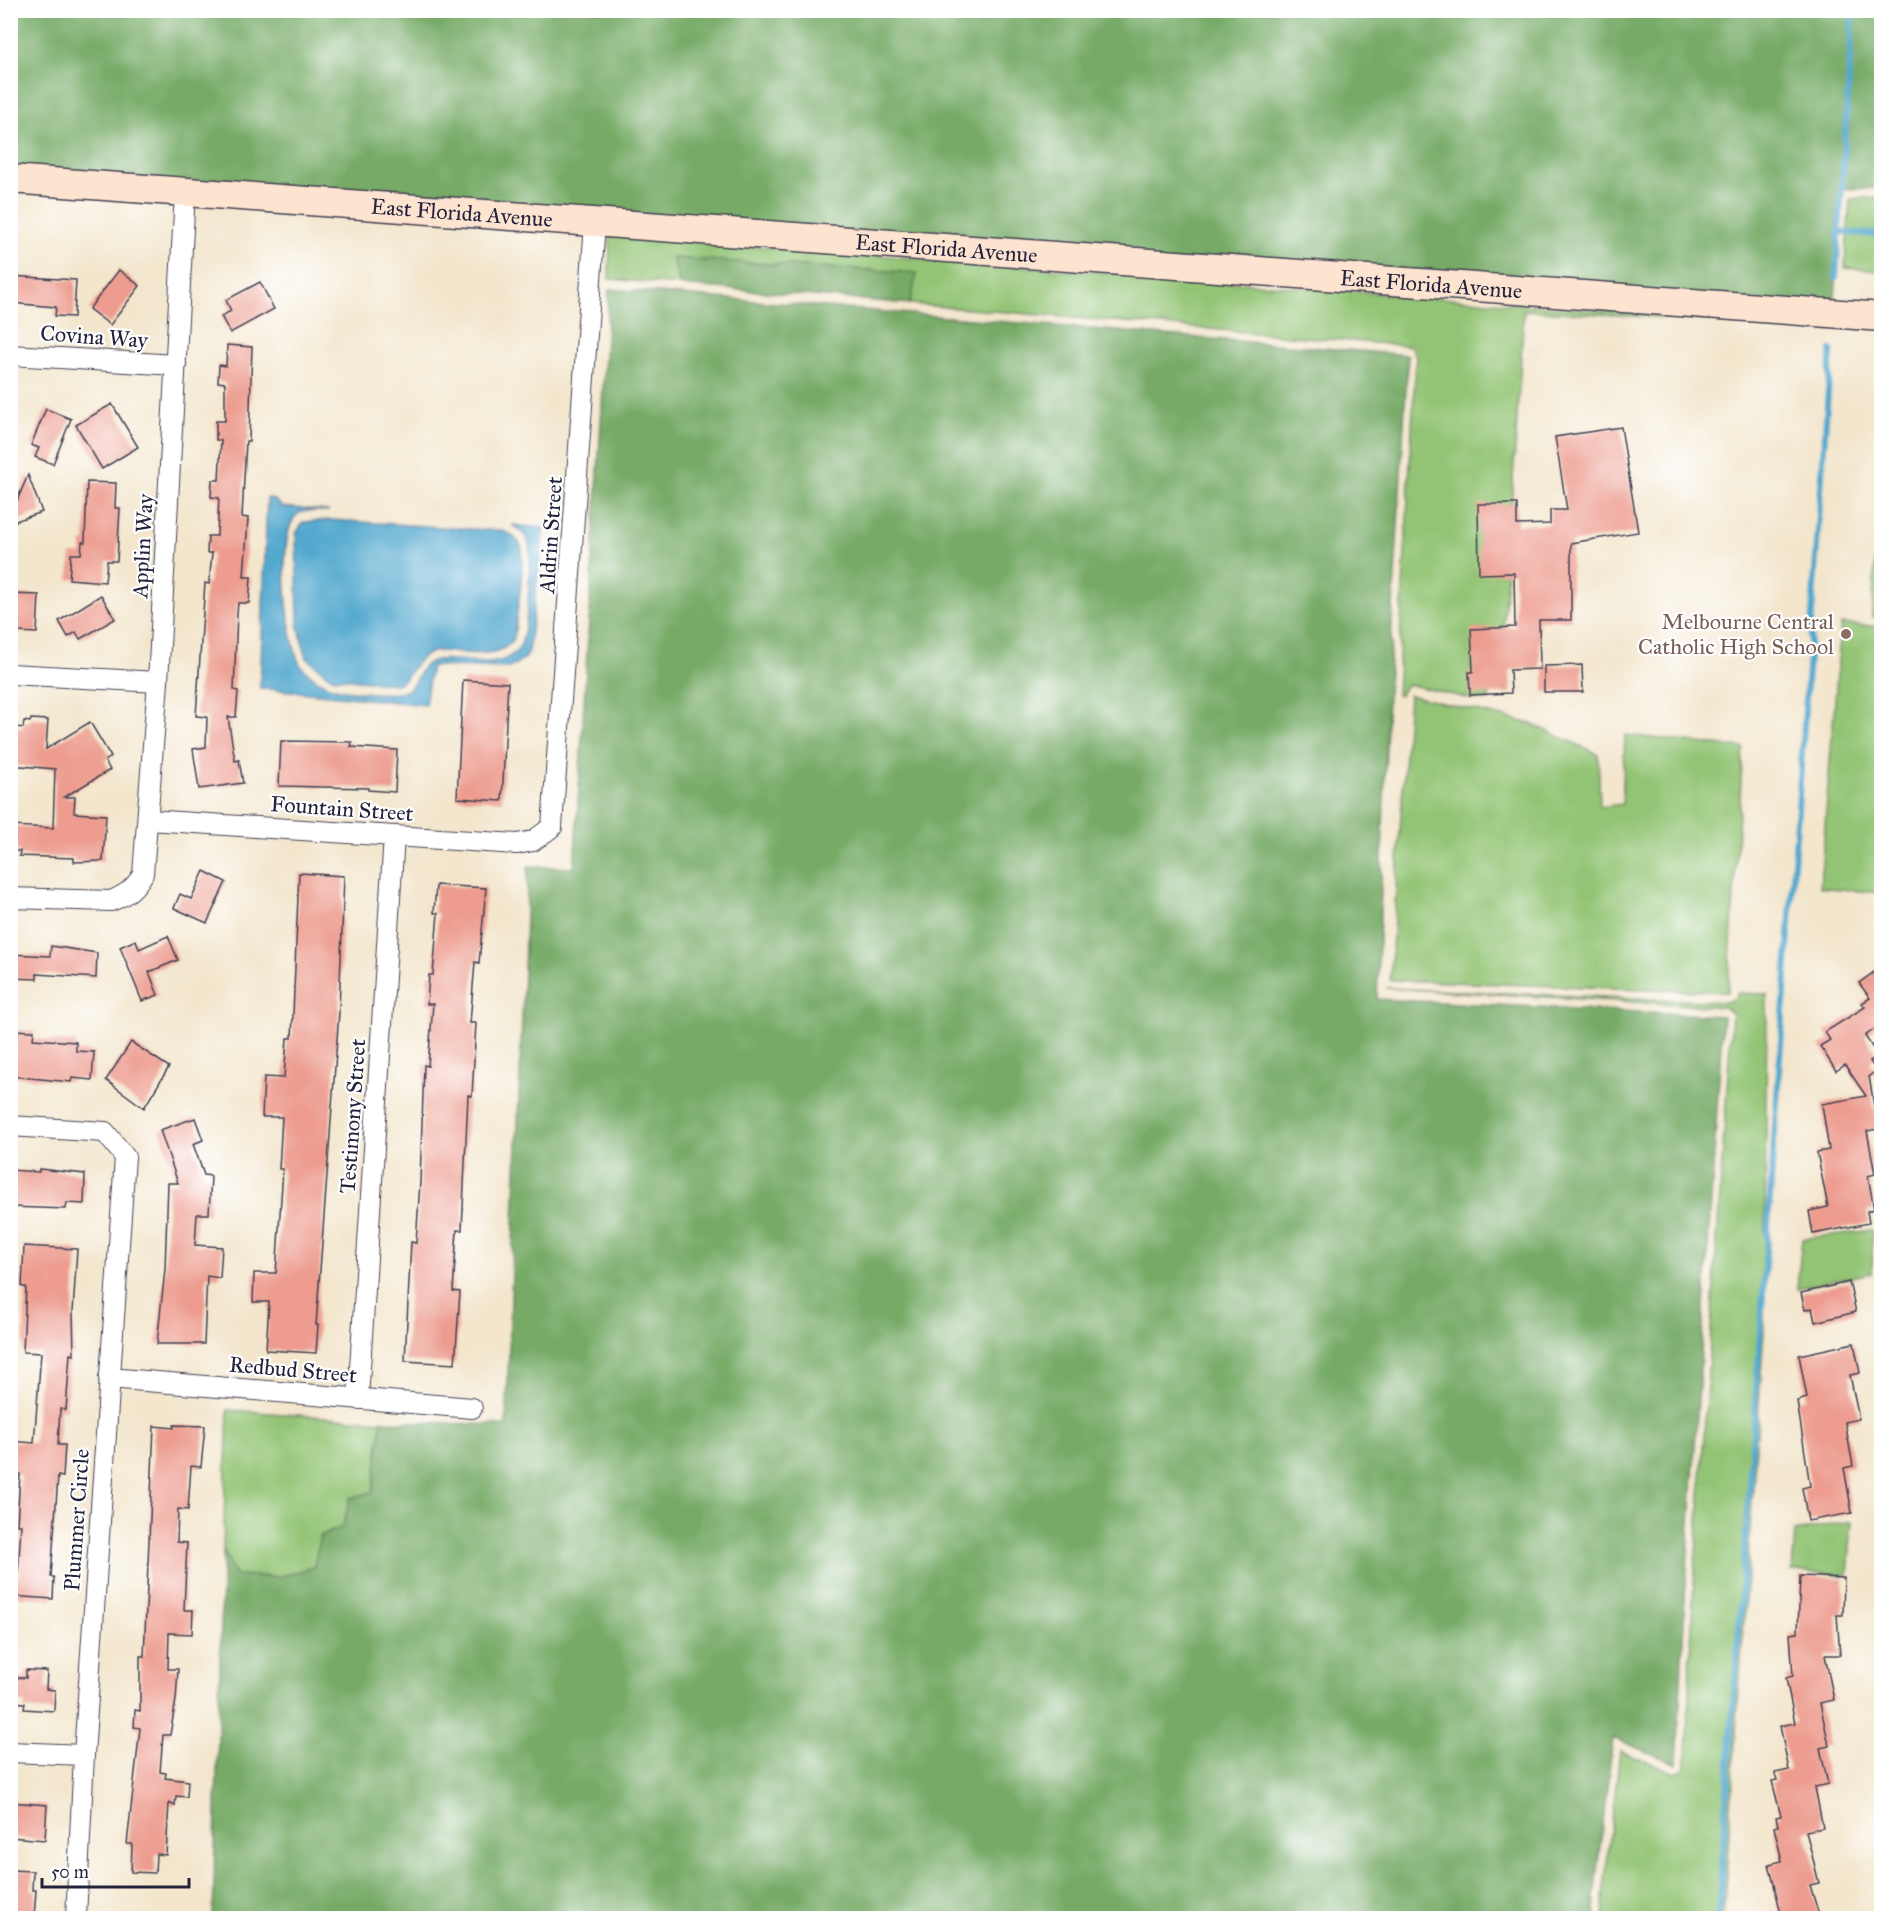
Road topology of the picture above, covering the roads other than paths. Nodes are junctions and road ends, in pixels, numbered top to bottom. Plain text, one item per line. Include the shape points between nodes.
1 (10, 179) edge
2 (185, 193) junction
3 (595, 223) junction
4 (1881, 317) edge
5 (10, 355) edge
6 (176, 366) junction
7 (10, 674) edge
8 (158, 682) junction
9 (149, 820) junction
10 (394, 836) junction
11 (532, 841) joint
12 (10, 898) edge
13 (10, 1126) edge
14 (110, 1378) junction
15 (358, 1399) junction
16 (472, 1408) dead end
17 (10, 1752) edge
18 (84, 1755) junction
19 (76, 1918) edge

1 - 2 street, East Florida Avenue
2 - 3 street, East Florida Avenue
2 - 6 street, Applin Way
3 - 4 street, East Florida Avenue
3 - 11 street, Aldrin Street via 555,811 552,827
5 - 6 street, Covina Way
6 - 8 street, Applin Way
7 - 8 street
8 - 9 street, Applin Way
9 - 10 street, Fountain Street
9 - 12 street, Applin Way via 143,874 126,895 96,902
10 - 11 street, Fountain Street via 517,844
10 - 15 street, Testimony Street
13 - 14 street, Plummer Circle via 105,1132 125,1157
14 - 15 street, Redbud Street
14 - 18 street, Plummer Circle
15 - 16 street, Redbud Street
17 - 18 street
18 - 19 street, Plummer Circle

